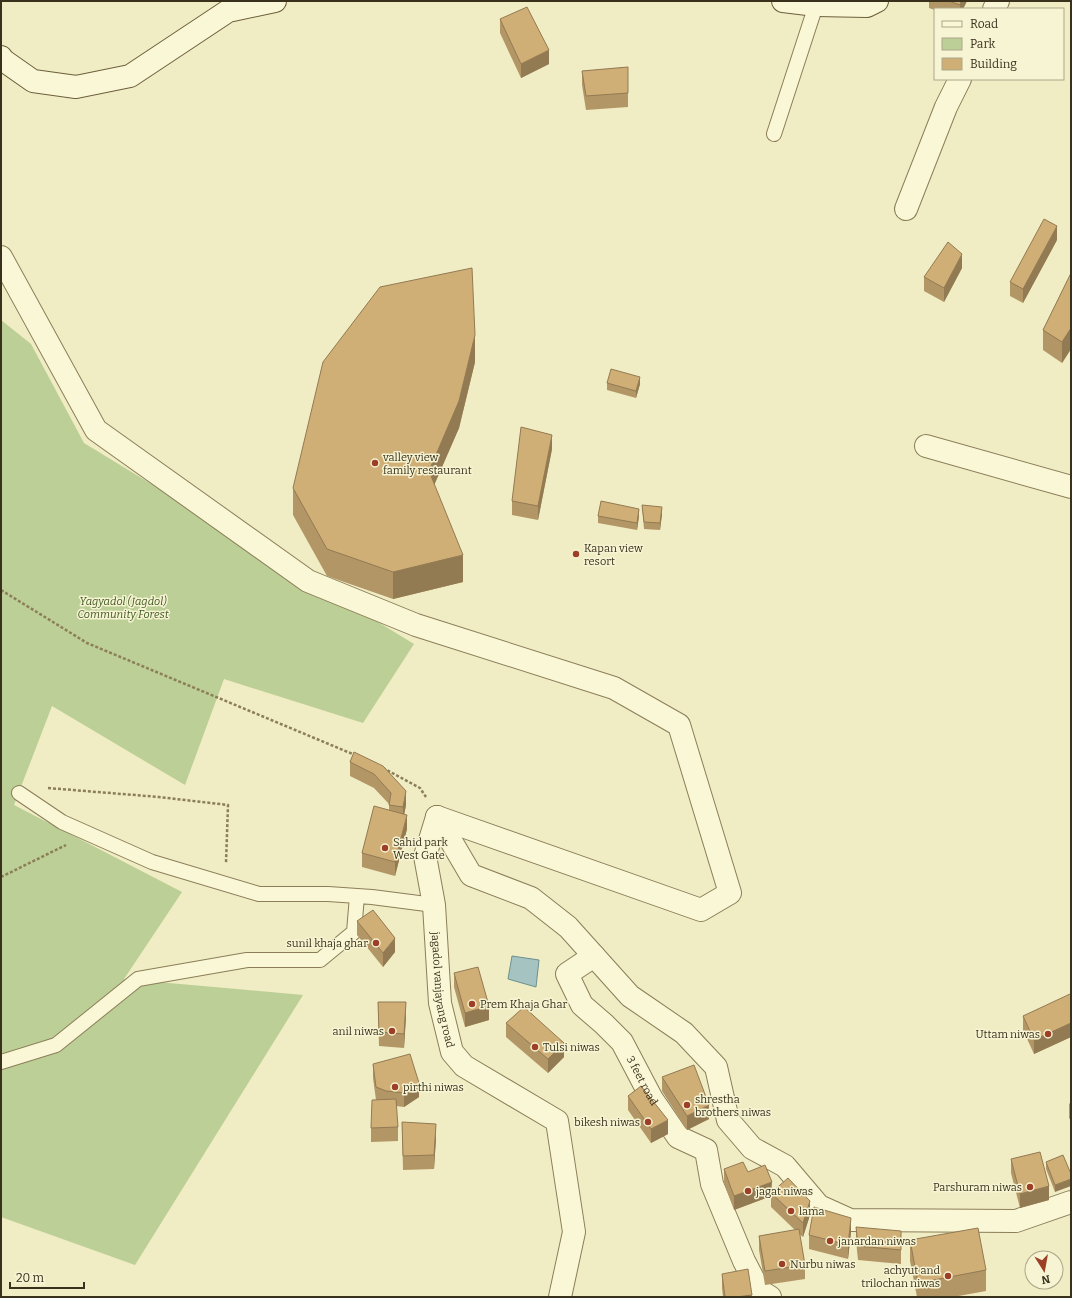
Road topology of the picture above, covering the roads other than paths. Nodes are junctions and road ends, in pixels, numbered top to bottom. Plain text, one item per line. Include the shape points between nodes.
1 (275, 1) edge
2 (877, 1) edge
3 (787, 2) edge
4 (816, 5) junction
5 (1, 57) edge
6 (960, 80) edge
7 (774, 134) dead end
8 (906, 209) dead end
9 (1, 256) edge
10 (926, 446) dead end
11 (1071, 487) edge
12 (19, 793) dead end
13 (437, 817) junction
14 (357, 896) junction
15 (434, 905) junction
16 (594, 956) junction
17 (1, 1062) edge
18 (1071, 1202) edge
19 (560, 1297) edge
20 (770, 1297) edge

1 - 5 street via 228,11 130,76 76,87 32,81
2 - 4 street via 867,6
3 - 4 street
4 - 7 lane
6 - 8 street via 946,107
9 - 13 street via 96,430 308,581 416,626 614,688 679,725 730,892 701,910
10 - 11 street
12 - 14 lane via 62,822 152,862 259,894
13 - 15 street, jagadol vanjayang road via 425,856
13 - 16 street via 471,876 531,898 568,927
14 - 15 lane
14 - 17 lane via 354,932 320,960 247,960 138,979 56,1045
15 - 19 street, jagadol vanjayang road via 440,1003 452,1052 464,1066 557,1121 574,1232
16 - 18 street via 630,996 684,1034 716,1067 728,1120 752,1148 785,1166 819,1206 850,1220 1016,1221
16 - 20 street, 3 feet road via 567,974 582,1004 622,1042 652,1099 678,1137 706,1150 712,1184 744,1261 759,1290

